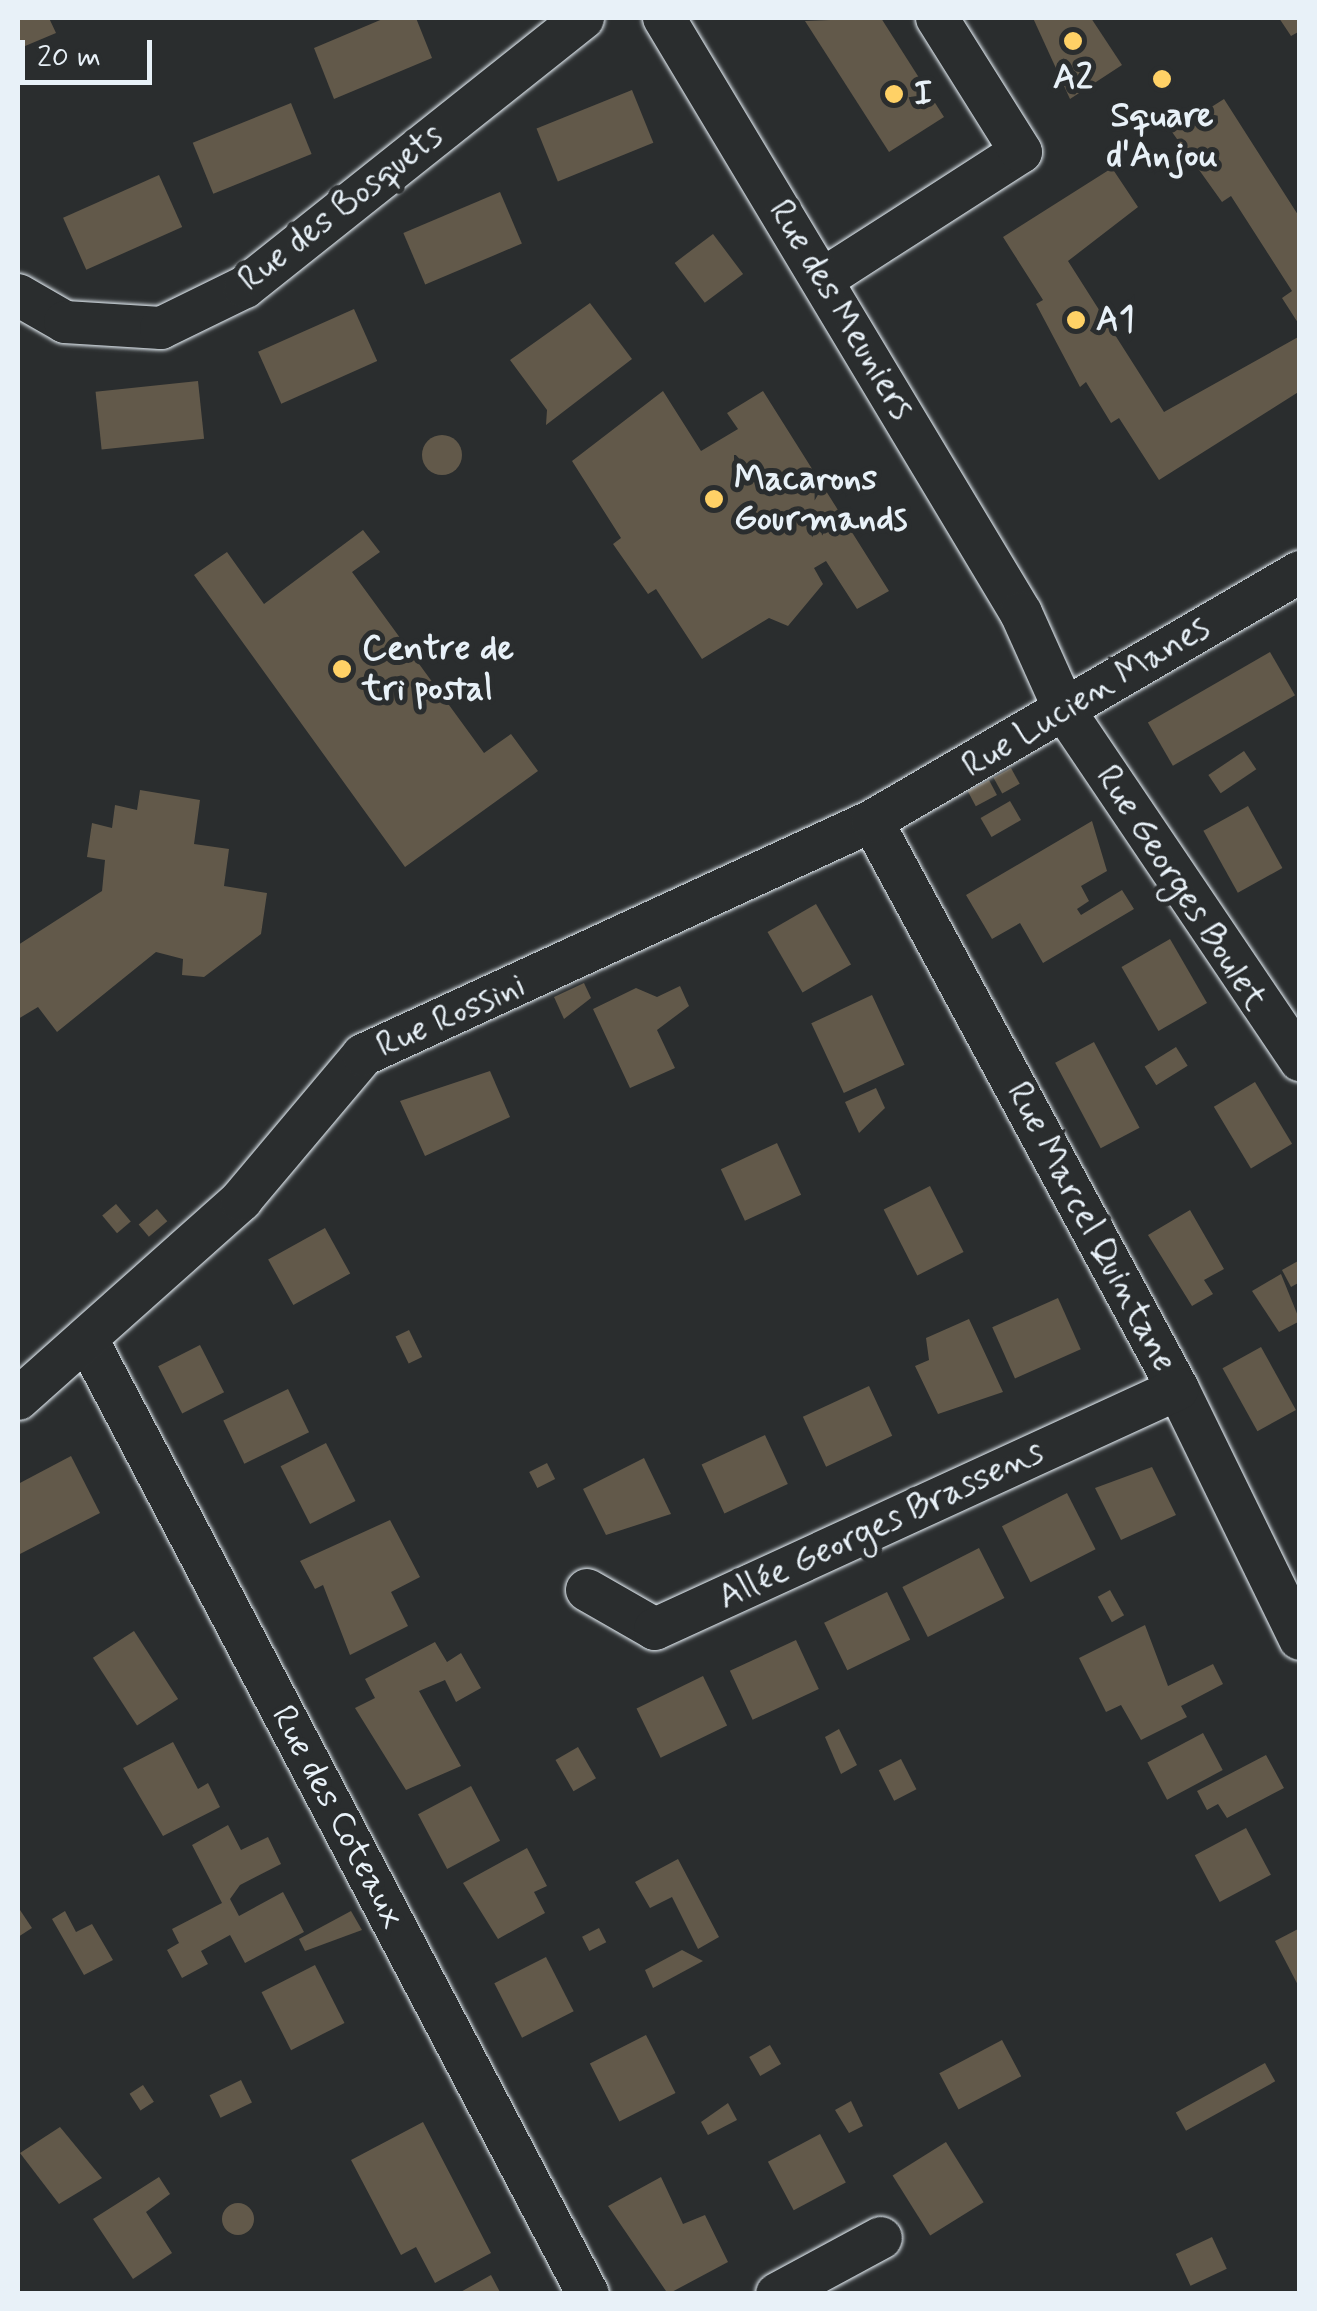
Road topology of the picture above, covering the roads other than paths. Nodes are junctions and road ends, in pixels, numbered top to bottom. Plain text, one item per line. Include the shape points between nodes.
1 (583, 18) edge
2 (664, 18) edge
3 (937, 18) edge
4 (824, 279) junction
5 (18, 295) edge
6 (1300, 572) edge
7 (1066, 713) junction
8 (872, 821) junction
9 (1300, 1060) edge
10 (88, 1341) junction
11 (1178, 1389) junction
12 (18, 1398) edge
13 (587, 1590) dead end
14 (1300, 1639) edge
15 (881, 2238) dead end
16 (588, 2294) edge
17 (778, 2294) edge

1 - 5 street, Rue des Bosquets via 228,295 161,328 66,322
2 - 4 street, Rue des Meuniers
3 - 4 street via 1021,152
4 - 7 street, Rue des Meuniers via 1020,613
6 - 7 street, Rue Lucien Manes
7 - 8 street, Rue Lucien Manes
7 - 9 street, Rue Georges Boulet
8 - 10 street, Rue Rossini via 363,1055 241,1200
8 - 11 street, Rue Marcel Quintane
10 - 12 street, Rue Rossini
10 - 16 street, Rue des Coteaux
11 - 13 street, Allée Georges Brassens via 655,1629
11 - 14 street, Rue Marcel Quintane
15 - 17 street

